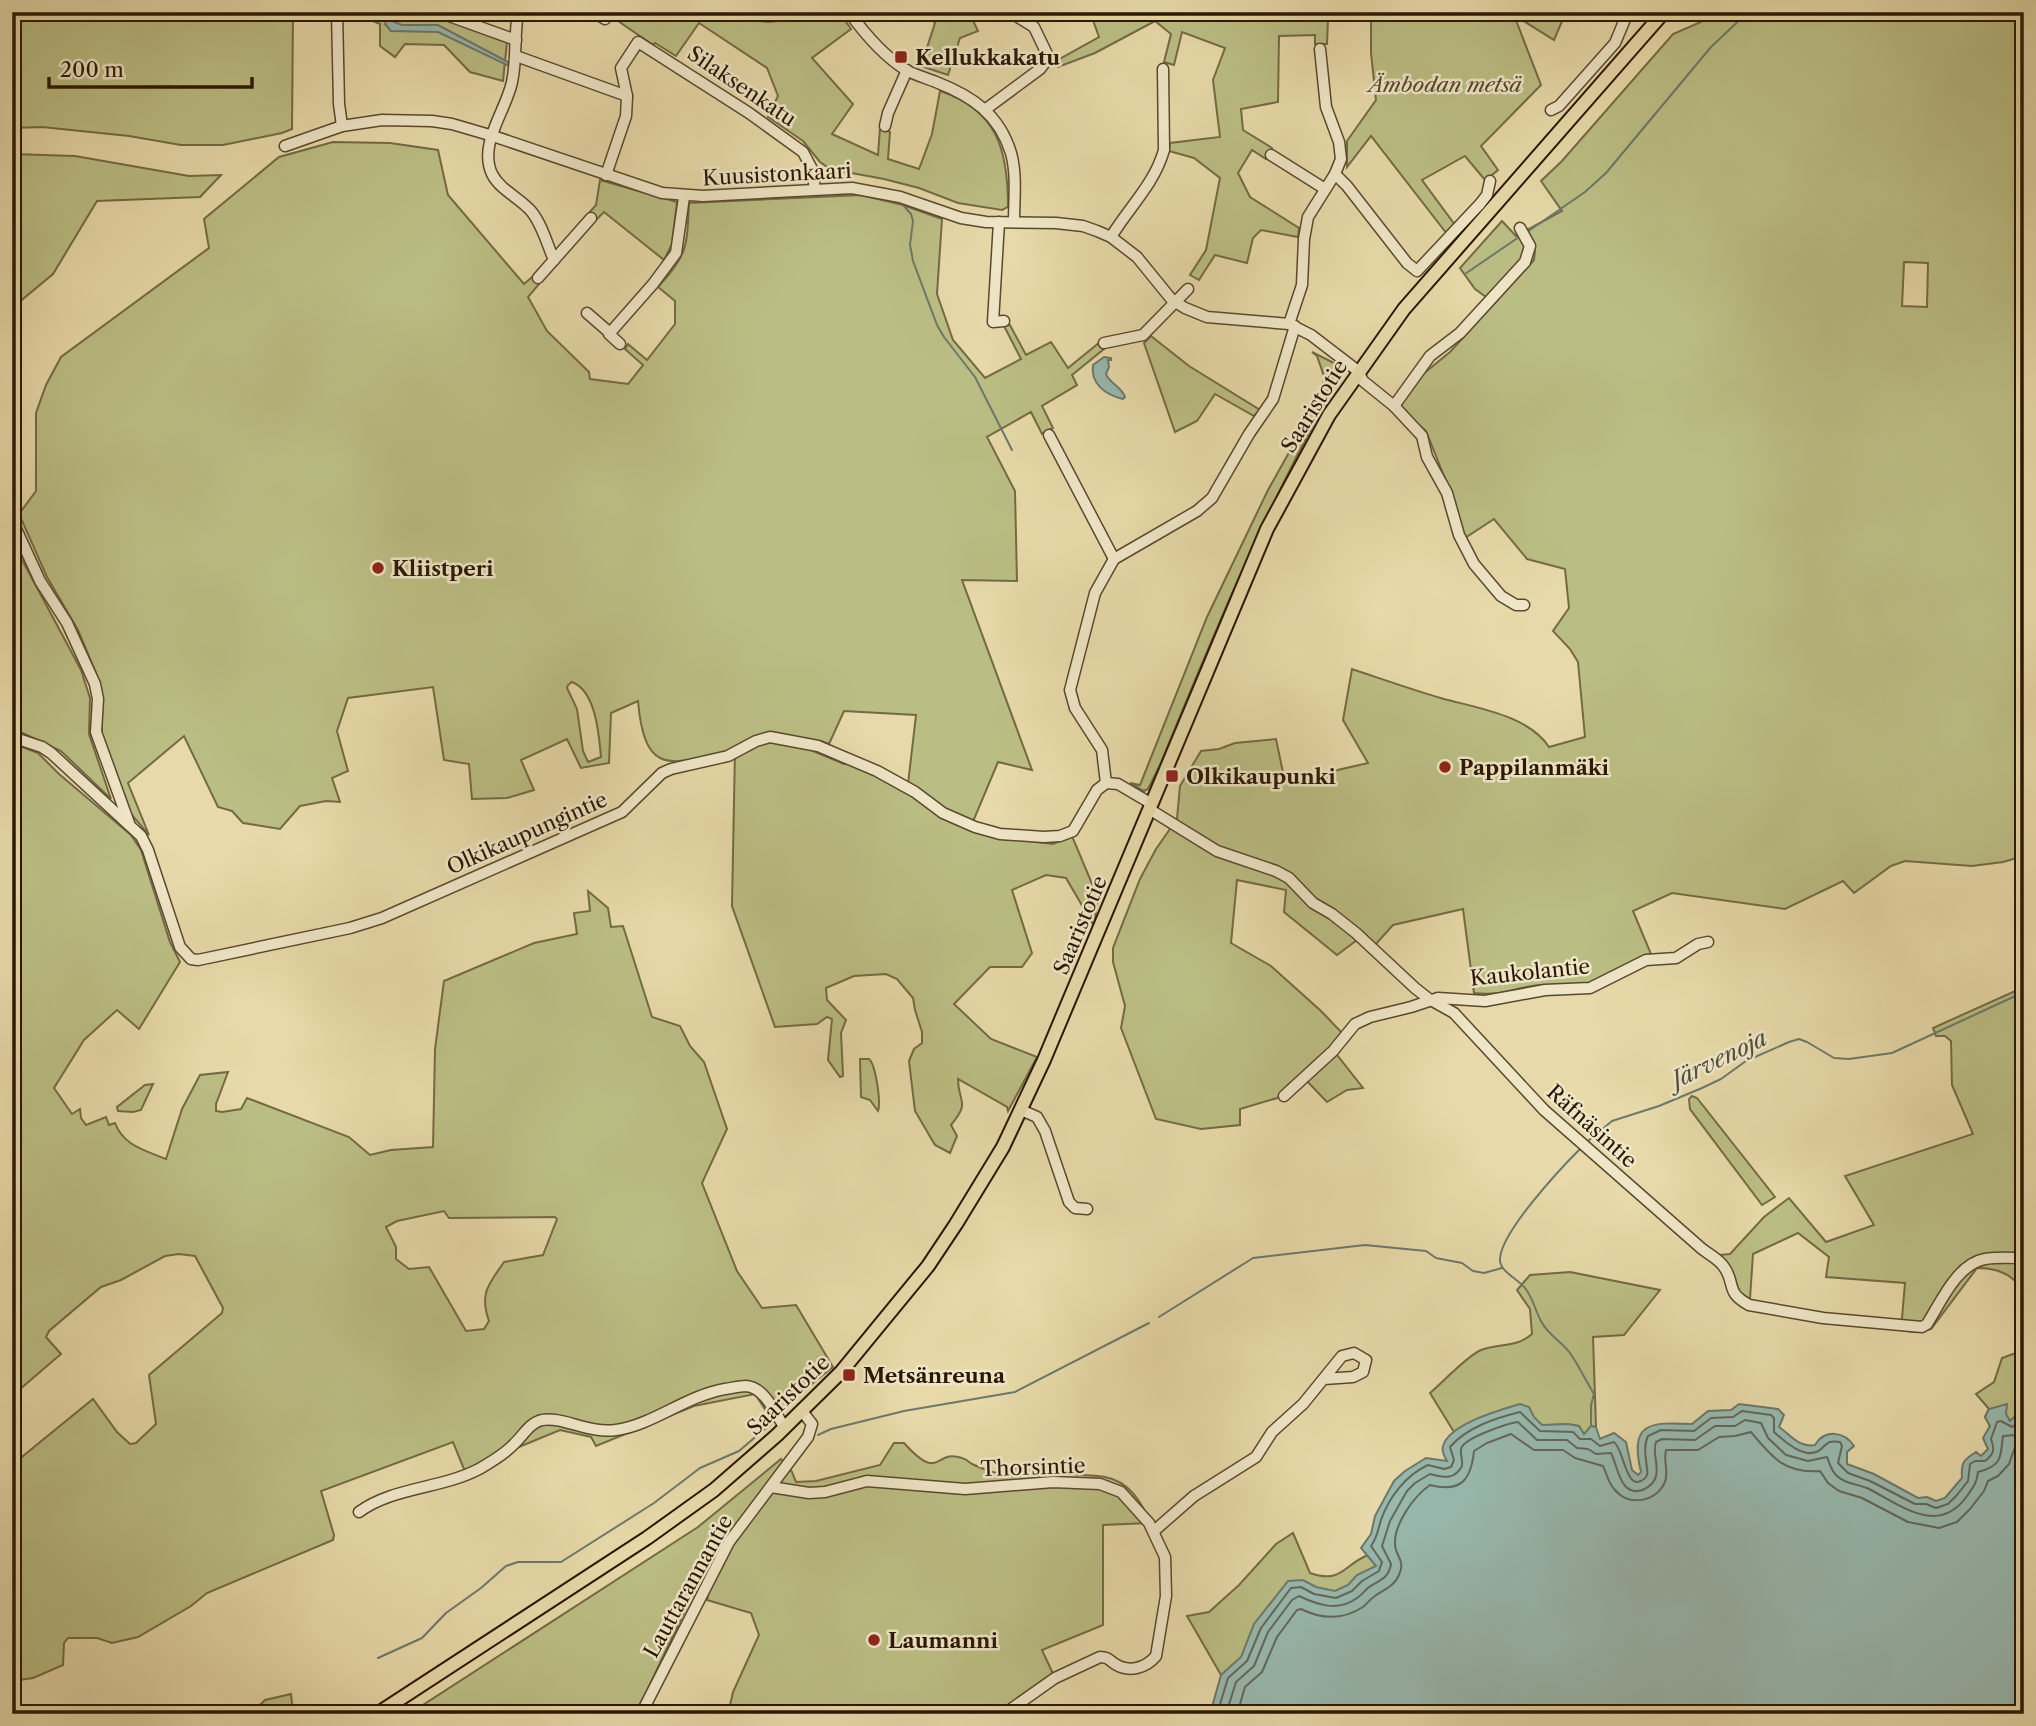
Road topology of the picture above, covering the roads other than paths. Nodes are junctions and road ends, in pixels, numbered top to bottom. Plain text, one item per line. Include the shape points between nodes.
1 (337, 12) edge
2 (438, 12) edge
3 (518, 12) edge
4 (594, 12) edge
5 (849, 12) edge
6 (1010, 12) edge
7 (1628, 12) edge
8 (1664, 12) edge
9 (605, 19) dead end
10 (516, 40) junction
11 (1320, 49) dead end
12 (516, 56) junction
13 (1163, 69) dead end
14 (907, 70) junction
15 (627, 96) junction
16 (986, 109) junction
17 (1551, 110) dead end
18 (342, 126) junction
19 (885, 126) dead end
20 (492, 136) junction
21 (285, 146) dead end
22 (1271, 155) dead end
23 (1335, 174) junction
24 (606, 175) junction
25 (1490, 181) dead end
26 (814, 189) junction
27 (1325, 189) junction
28 (684, 197) junction
29 (591, 218) dead end
30 (999, 222) junction
31 (1014, 222) junction
32 (1520, 228) dead end
33 (1111, 237) junction
34 (554, 260) junction
35 (538, 278) dead end
36 (1188, 289) dead end
37 (1176, 302) junction
38 (587, 313) dead end
39 (1004, 321) dead end
40 (1292, 325) junction
41 (610, 333) junction
42 (1104, 343) dead end
43 (621, 344) dead end
44 (1358, 371) junction
45 (1394, 406) junction
46 (1049, 435) dead end
47 (12, 520) edge
48 (1114, 559) junction
49 (1524, 605) dead end
50 (12, 737) edge
51 (1107, 783) junction
52 (1151, 806) junction
53 (129, 824) junction
54 (1708, 942) dead end
55 (1429, 999) junction
56 (1284, 1096) dead end
57 (1021, 1110) junction
58 (1087, 1209) dead end
59 (2024, 1258) edge
60 (1324, 1379) dead end
61 (802, 1411) junction
62 (785, 1428) junction
63 (771, 1487) junction
64 (359, 1512) dead end
65 (1154, 1531) junction
66 (377, 1714) edge
67 (641, 1714) edge
68 (1004, 1714) edge

1 - 18 street
2 - 10 street
3 - 10 street
4 - 9 street
5 - 14 street via 882,50
6 - 16 street via 1034,27 1047,60
7 - 17 street via 1615,43
8 - 44 main road, Saaristotie via 1404,310
10 - 12 street
11 - 23 street via 1326,107 1341,159
12 - 15 street
12 - 20 street via 510,91
13 - 33 street via 1160,163 1150,185
14 - 16 street via 954,89
14 - 19 street
15 - 24 street, Silaksenkatu via 624,126
15 - 26 street, Silaksenkatu via 621,68 638,42 803,152 812,169
16 - 31 street via 1011,153
18 - 20 street, Kuusistonkaari via 404,119 452,124
18 - 21 street, Kuusistonkaari
20 - 24 street, Kuusistonkaari
20 - 34 street via 488,152 492,175 532,212
22 - 27 street
23 - 25 street via 1417,271 1480,204
23 - 27 street
24 - 28 street, Kuusistonkaari
26 - 28 street, Kuusistonkaari
26 - 30 street, Kuusistonkaari via 867,189 944,214
27 - 40 street via 1308,217 1302,285
28 - 41 street via 676,253
29 - 34 street
30 - 31 street, Kuusistonkaari
30 - 39 street via 993,321
31 - 33 street, Kuusistonkaari via 1083,226
32 - 45 street via 1530,246 1525,262 1460,333 1430,356
33 - 37 street, Kuusistonkaari via 1144,264
34 - 35 street
36 - 37 street
37 - 40 street, Kuusistonkaari via 1207,317
37 - 42 street via 1143,335
38 - 41 street
40 - 44 street, Kuusistonkaari
40 - 48 street via 1273,399 1212,498
41 - 43 street
44 - 45 street, Kuusistonkaari via 1363,381
44 - 52 main road, Saaristotie via 1308,449 1267,529
45 - 49 street, Kuusistonkaari via 1422,436 1474,564 1501,596
46 - 48 street
47 - 53 street via 95,684 96,732
48 - 51 street via 1095,593 1070,690 1075,708 1102,750
50 - 53 street, Olkikaupungintie via 51,753
51 - 52 street via 1118,784
51 - 53 street, Olkikaupungintie via 1097,790 1073,831 1052,837 999,834 957,821 903,785 831,751 788,739 764,738 728,756 662,773 622,812 382,918 198,960 191,960 180,947 148,850
52 - 55 street, Räfnäsintie via 1217,850 1289,878
52 - 57 main road, Saaristotie
54 - 55 street, Kaukolantie via 1675,958 1646,960 1590,988 1545,990 1485,1001
55 - 56 street, Kaukolantie via 1355,1024 1334,1051
55 - 59 street, Räfnäsintie via 1454,1013 1544,1110 1723,1265 1732,1291 1749,1305 1922,1327 1970,1264 1983,1259
57 - 58 street via 1037,1117 1045,1131 1069,1202
57 - 61 main road, Saaristotie via 928,1266 841,1372
60 - 65 street via 1272,1432 1256,1457 1194,1496
61 - 62 main road, Saaristotie
61 - 63 street, Lauttarannantie via 812,1424 808,1437
62 - 64 street via 765,1398 747,1386 708,1392 615,1430 542,1420 480,1468 454,1480 379,1500
62 - 66 main road, Saaristotie via 681,1515
63 - 65 street, Thorsintie via 808,1493 867,1481 965,1489 1053,1482 1100,1484 1127,1497
63 - 67 street, Lauttarannantie via 729,1542
65 - 68 street, Thorsintie via 1167,1573 1156,1656 1133,1669 1100,1657 1055,1678

